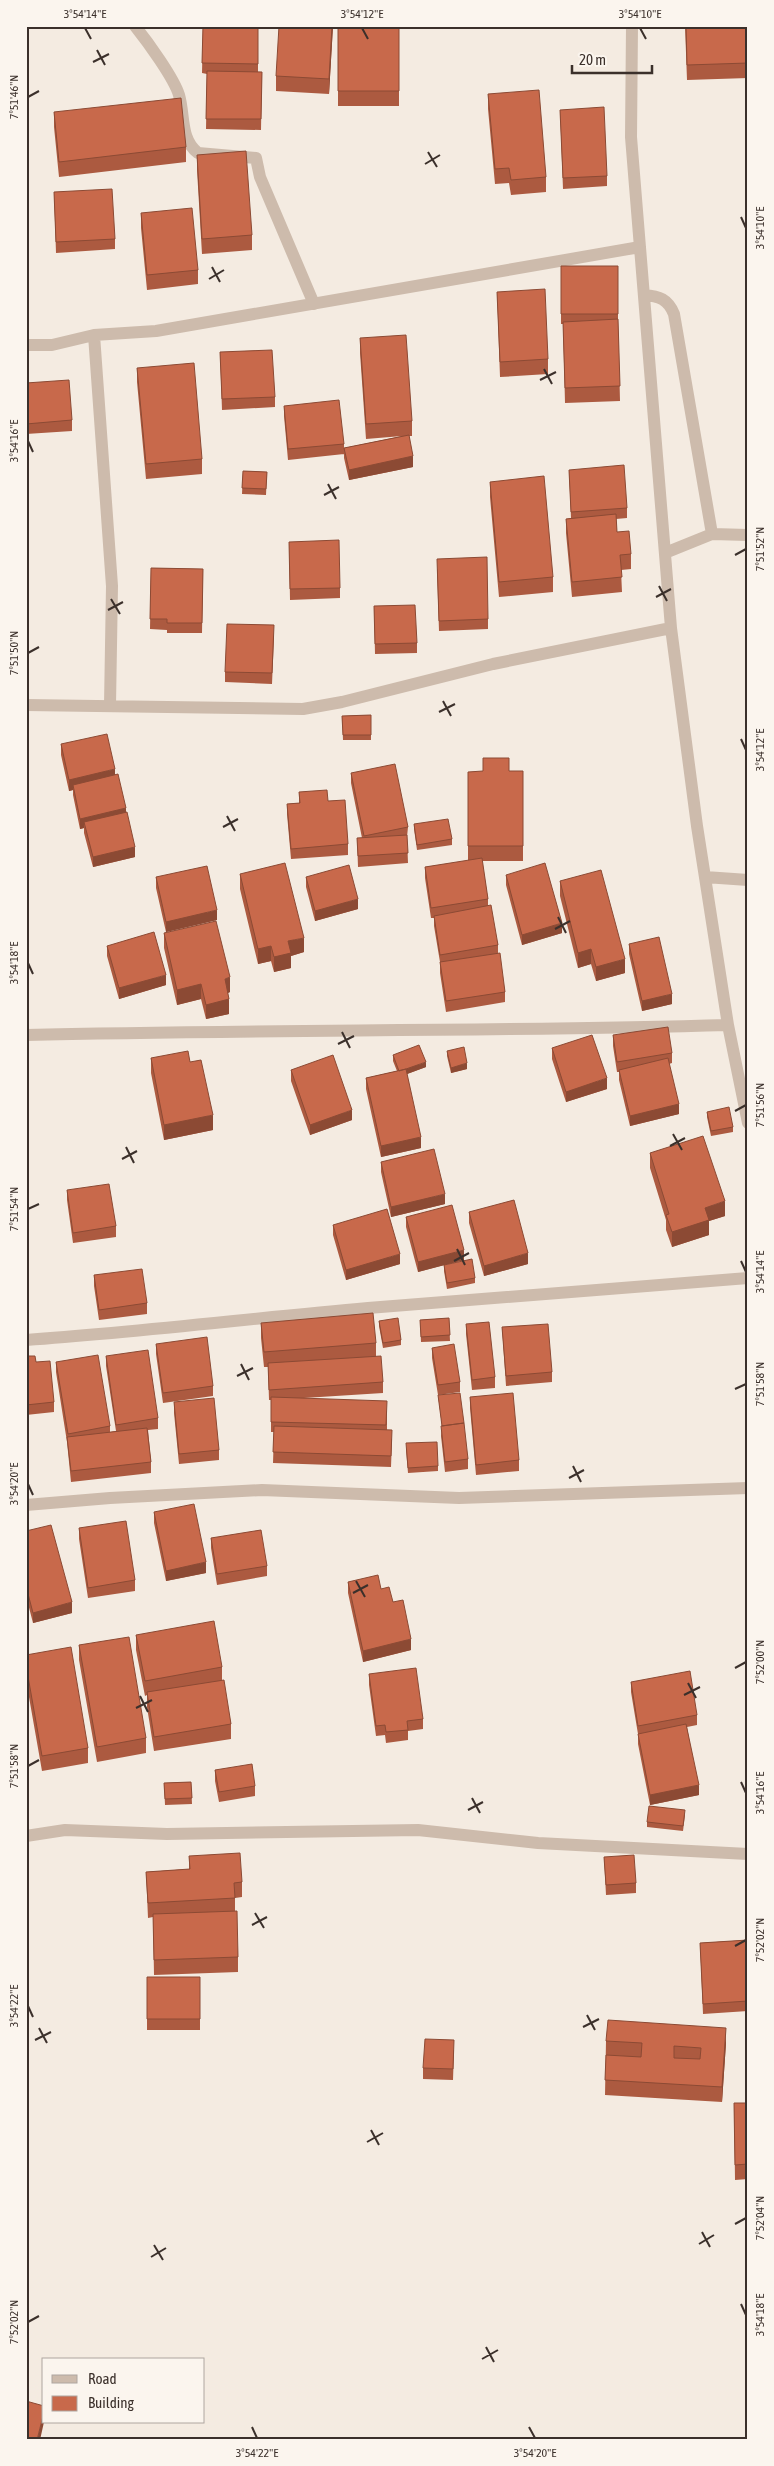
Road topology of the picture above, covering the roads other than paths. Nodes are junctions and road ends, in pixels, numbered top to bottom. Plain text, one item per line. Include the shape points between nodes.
1 (135, 26) edge
2 (632, 26) edge
3 (640, 248) junction
4 (644, 295) junction
5 (314, 304) junction
6 (94, 335) junction
7 (26, 345) edge
8 (712, 534) junction
9 (748, 535) edge
10 (665, 554) junction
11 (671, 628) junction
12 (26, 705) edge
13 (110, 706) junction
14 (705, 877) junction
15 (748, 880) edge
16 (728, 1025) junction
17 (26, 1035) edge
18 (748, 1123) edge
19 (748, 1278) edge
20 (26, 1340) edge
21 (748, 1488) edge
22 (26, 1505) edge
23 (26, 1836) edge
24 (748, 1854) edge

1 - 5 street via 179,94 186,137 192,148 198,154 256,158 260,177
2 - 3 street via 631,137
3 - 4 street
3 - 5 street
4 - 8 street via 663,298 674,314
4 - 10 street
5 - 6 street via 156,331
6 - 7 street via 52,345
6 - 13 street via 112,586
8 - 9 street
8 - 10 street
10 - 11 street
11 - 13 street via 493,664 303,709
11 - 14 street
12 - 13 street
14 - 15 street
14 - 16 street
16 - 17 street via 565,1030
16 - 18 street
19 - 20 street via 368,1308
21 - 22 street via 459,1498 262,1490
23 - 24 street via 64,1830 167,1834 418,1830 538,1843

